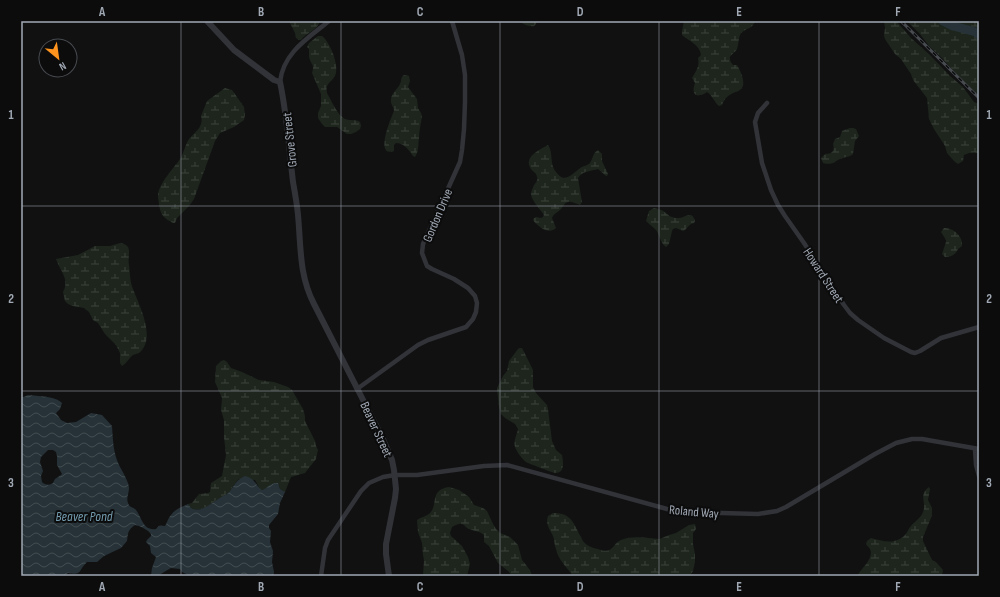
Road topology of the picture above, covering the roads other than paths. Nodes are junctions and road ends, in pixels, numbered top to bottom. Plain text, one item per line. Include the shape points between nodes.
1 (207, 21) edge
2 (329, 21) edge
3 (452, 21) edge
4 (280, 82) junction
5 (767, 103) dead end
6 (308, 294) joint
7 (979, 327) edge
8 (357, 389) junction
9 (977, 449) edge
10 (395, 476) junction
11 (979, 476) edge
12 (321, 576) edge
13 (389, 576) edge

1 - 4 street via 234,50
2 - 4 street via 294,50 284,67
3 - 8 street, Gordon Drive via 465,75 462,150 460,162 423,244 422,253 428,266 468,288 475,296 476,312 466,327 418,345
4 - 6 street, Grove Street via 288,125 302,270
5 - 7 street, Howard Street via 758,112 755,122 762,163 772,190 778,205 850,313 884,338 915,353 941,338
6 - 8 street, Beaver Street
8 - 10 street, Beaver Street via 382,437 392,460
9 - 10 street, Roland Way via 922,439 896,443 786,507 758,514 685,512 667,509 507,465
9 - 11 street via 976,465
10 - 12 street, Roland Way via 383,477 369,483 361,491 328,540
10 - 13 street, Beaver Street via 395,498 386,544

